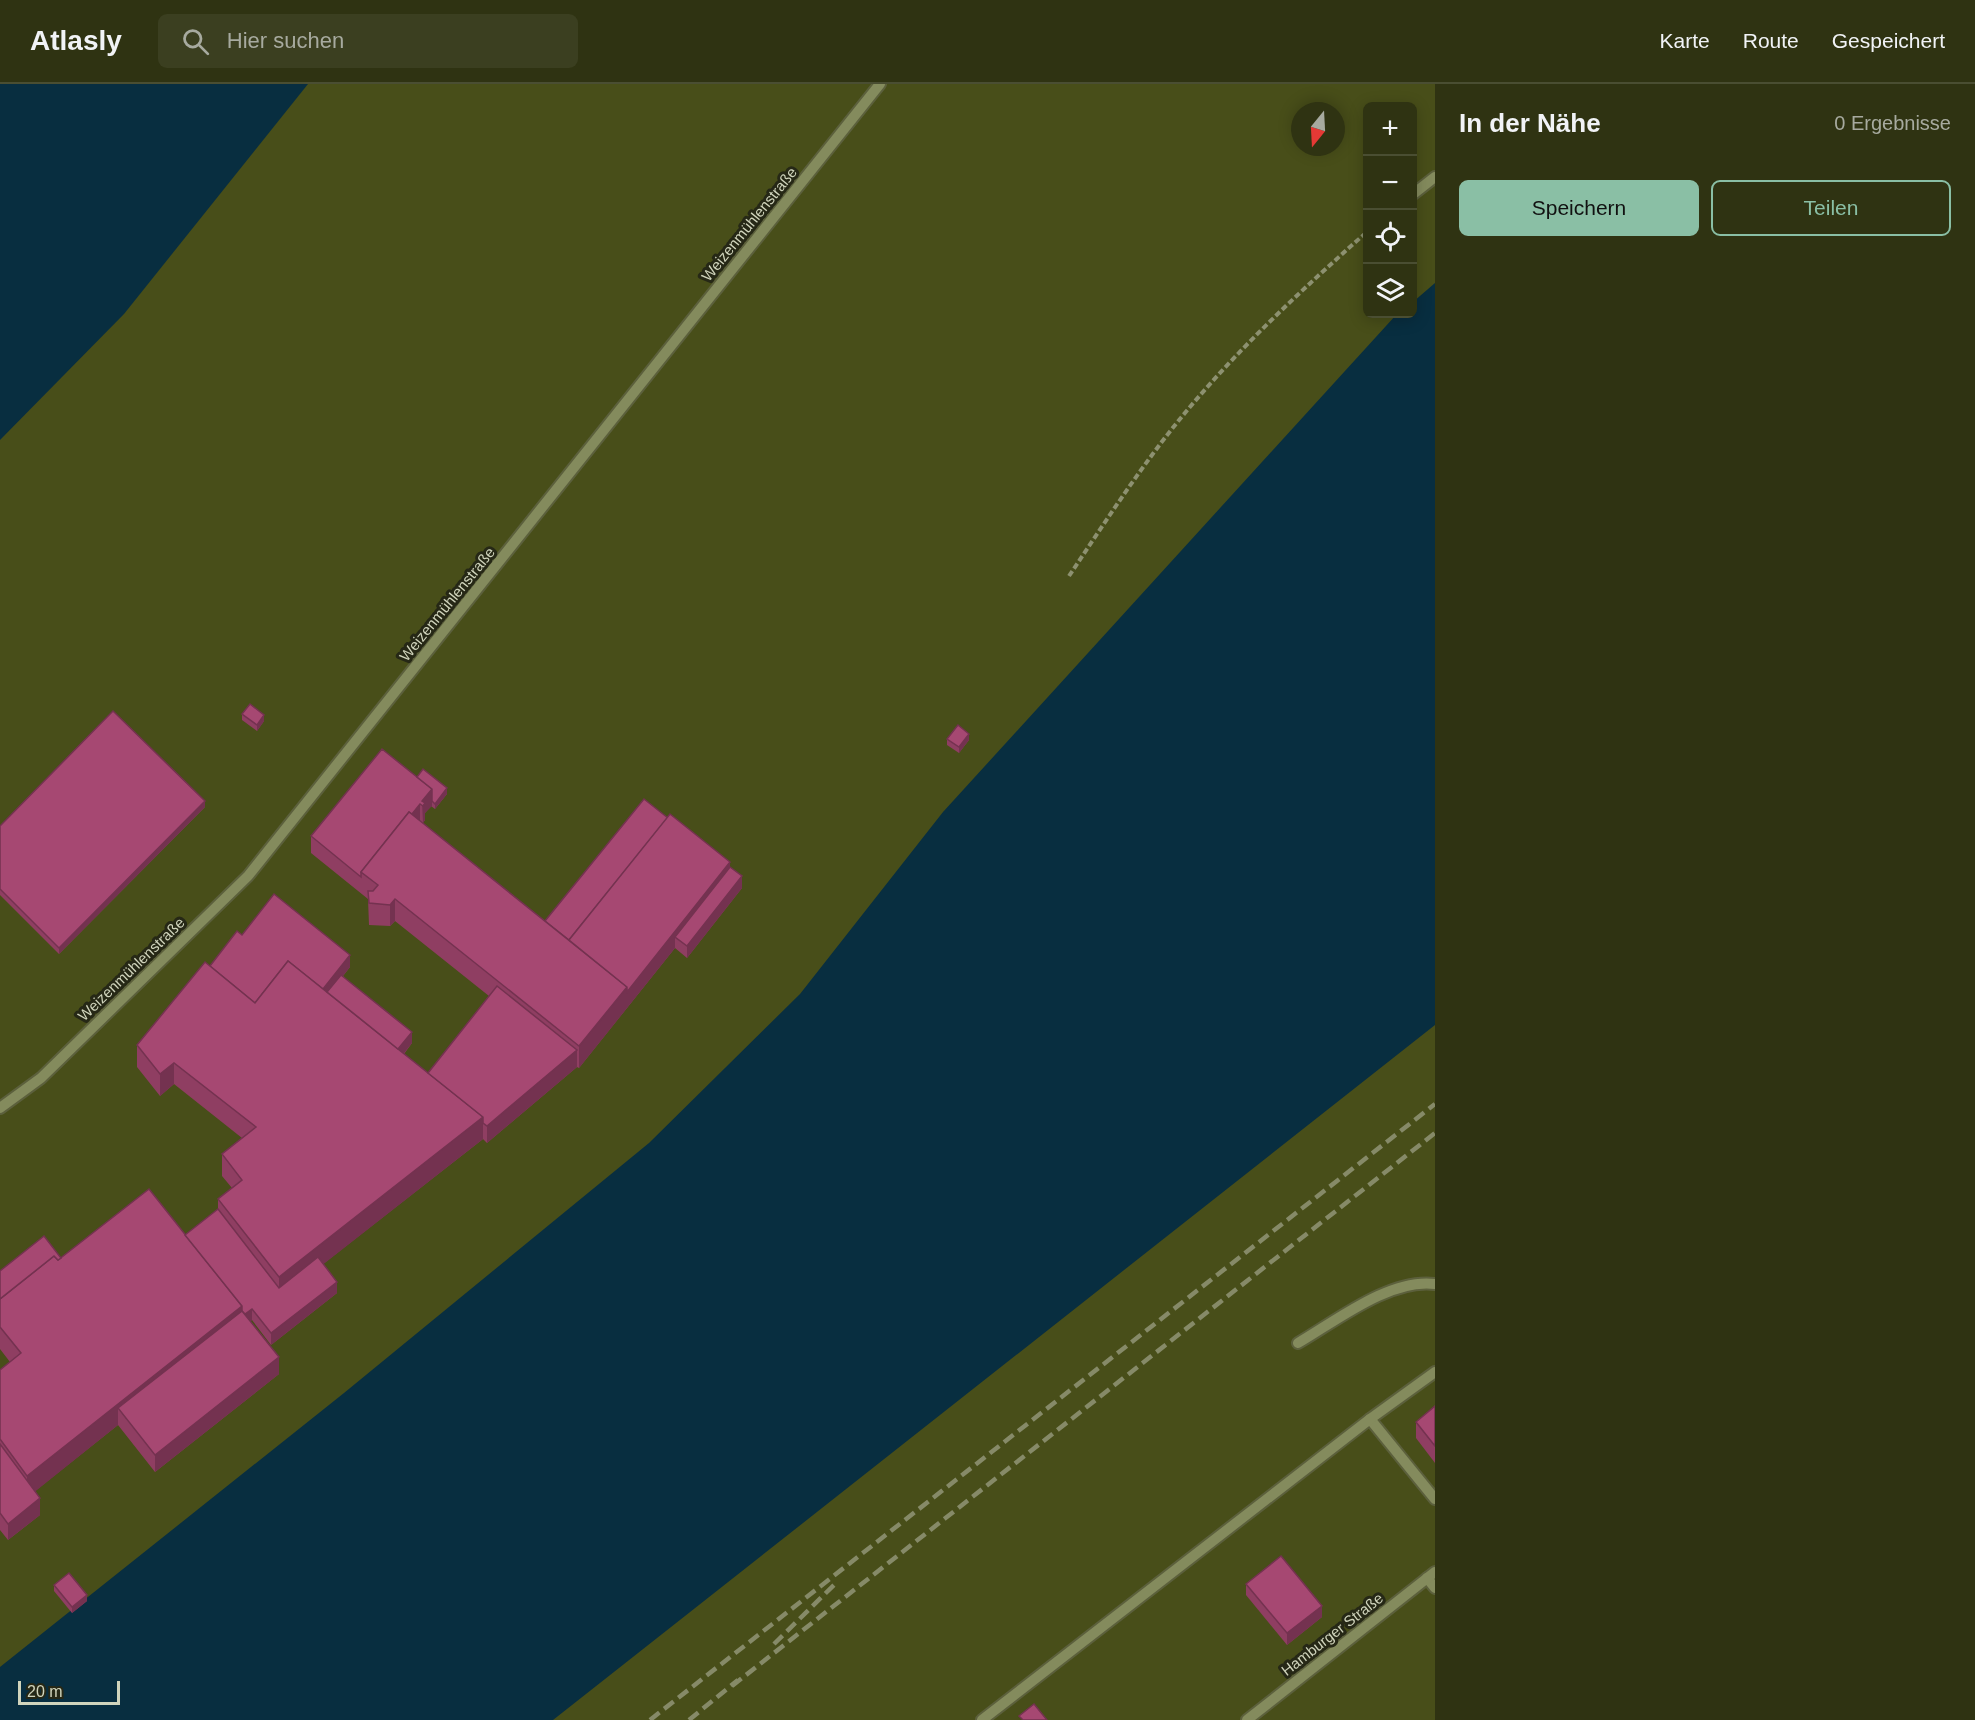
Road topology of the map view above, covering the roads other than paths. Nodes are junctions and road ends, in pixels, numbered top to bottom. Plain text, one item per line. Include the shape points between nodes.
1 (880, 84) edge
2 (1435, 177) edge
3 (1417, 192) edge
4 (0, 1108) edge
5 (1435, 1284) edge
6 (1298, 1343) dead end
7 (1435, 1372) edge
8 (1370, 1419) junction
9 (1435, 1499) edge
10 (1431, 1575) edge
11 (1435, 1588) edge
12 (982, 1720) edge
13 (1247, 1720) edge

1 - 4 street, Weizenmühlenstraße via 248,876 41,1078
2 - 3 street
5 - 6 street via 1421,1282 1389,1290
7 - 8 street
8 - 9 street
8 - 12 street
10 - 11 street
10 - 13 street, Hamburger Straße

